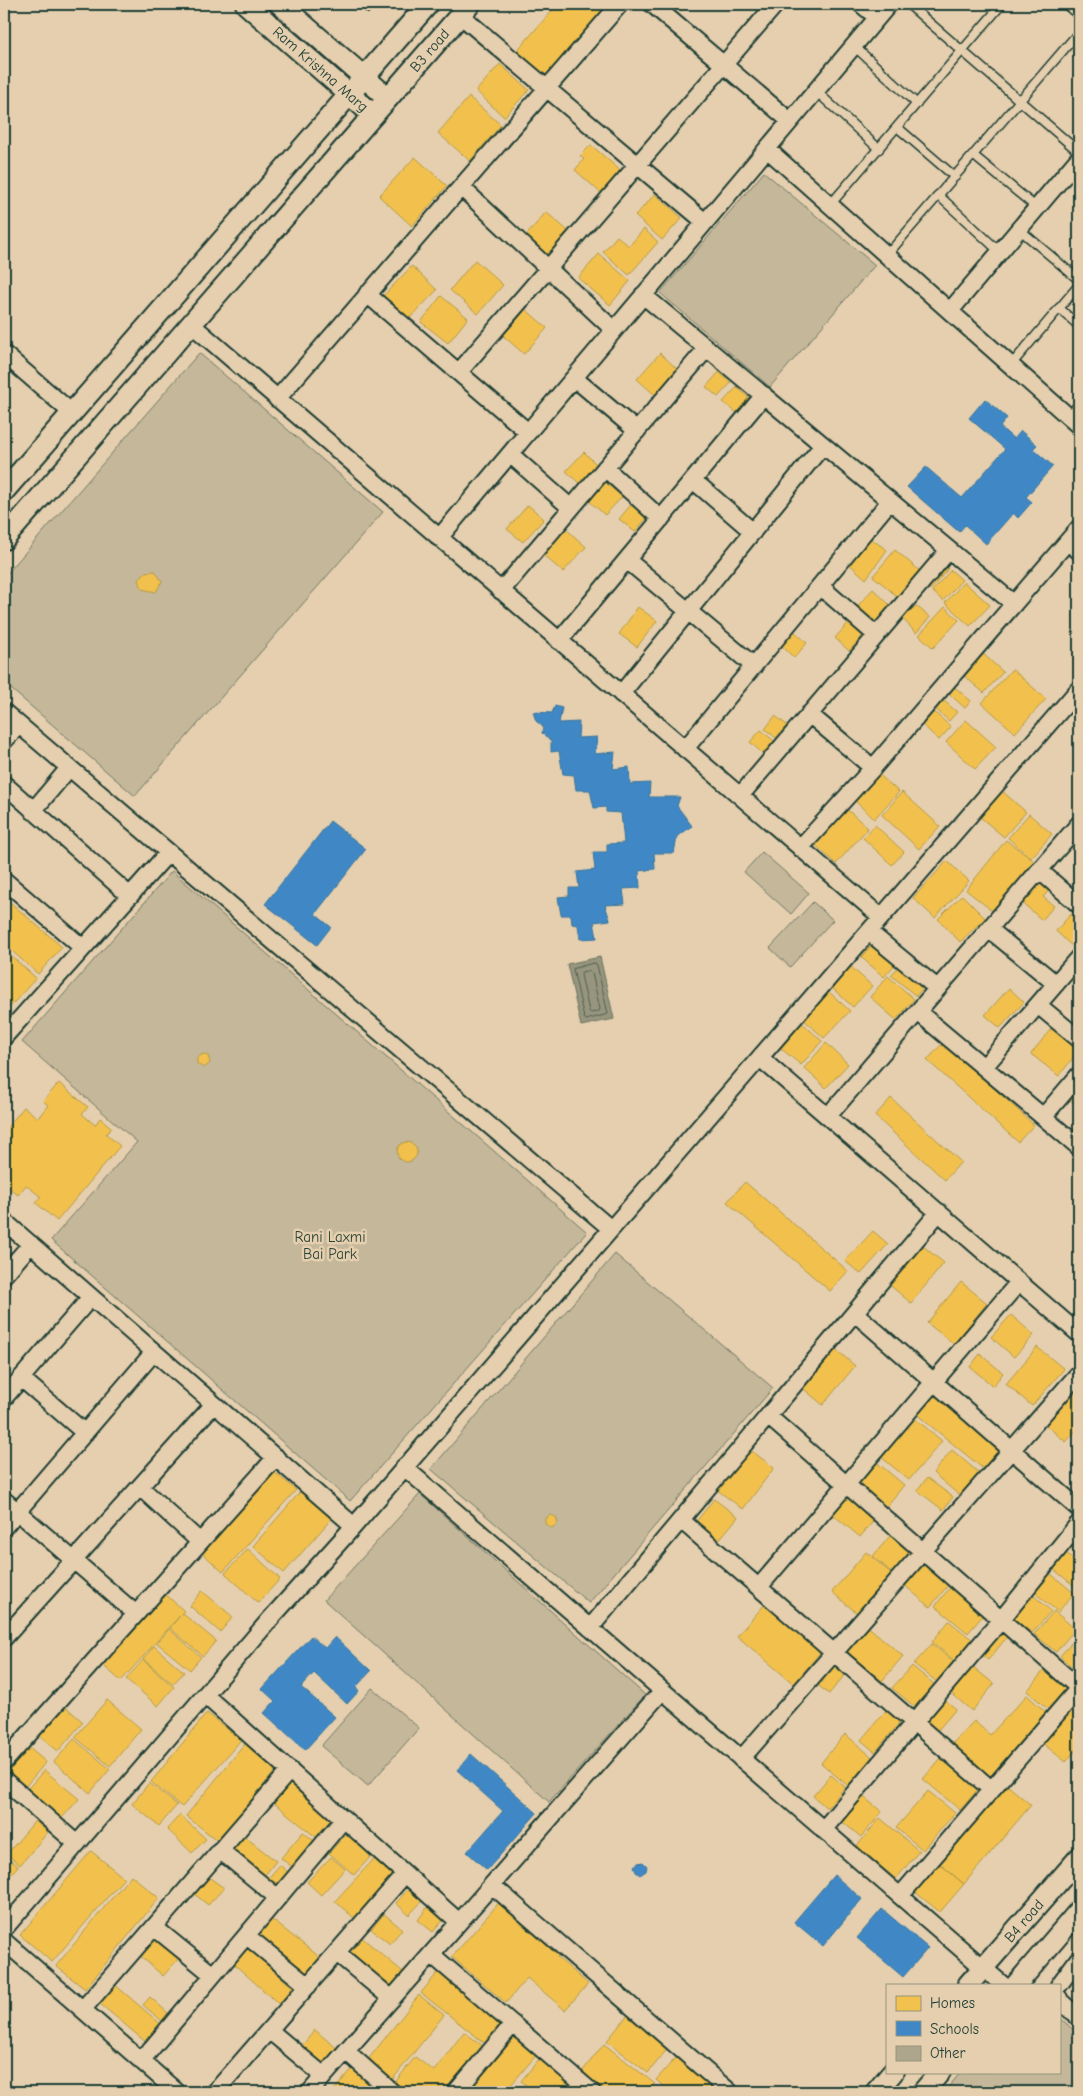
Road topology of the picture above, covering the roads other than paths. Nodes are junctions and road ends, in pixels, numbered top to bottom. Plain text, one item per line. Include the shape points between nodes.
1 (246, 4) edge
2 (280, 4) edge
3 (428, 4) edge
4 (620, 4) edge
5 (652, 4) edge
6 (776, 4) edge
7 (862, 4) edge
8 (889, 4) edge
9 (908, 4) edge
10 (1002, 4) edge
11 (1072, 4) edge
12 (465, 9) edge
13 (1079, 10) edge
14 (877, 17) junction
15 (1079, 32) edge
16 (854, 45) junction
17 (962, 50) junction
18 (723, 64) junction
19 (364, 77) junction
20 (547, 88) junction
21 (816, 90) junction
22 (349, 94) junction
23 (388, 98) junction
24 (1020, 101) junction
25 (916, 104) junction
26 (373, 115) junction
27 (790, 121) junction
28 (897, 127) junction
29 (766, 149) junction
30 (878, 149) junction
31 (1079, 152) edge
32 (973, 155) junction
33 (1079, 158) edge
34 (637, 164) junction
35 (955, 177) junction
36 (460, 187) junction
37 (938, 195) junction
38 (830, 205) junction
39 (1037, 208) junction
40 (705, 222) junction
41 (1019, 229) junction
42 (1000, 252) junction
43 (887, 255) junction
44 (549, 270) junction
45 (1079, 280) edge
46 (1079, 285) edge
47 (367, 294) junction
48 (644, 295) junction
49 (1059, 308) junction
50 (950, 311) junction
51 (190, 324) junction
52 (1079, 326) edge
53 (614, 330) junction
54 (707, 348) junction
55 (4, 354) edge
56 (1011, 365) junction
57 (459, 372) junction
58 (574, 378) junction
59 (764, 396) junction
60 (277, 399) junction
61 (72, 413) junction
62 (1076, 415) edge
63 (637, 431) junction
64 (528, 432) junction
65 (824, 445) junction
66 (510, 454) junction
67 (605, 468) junction
68 (693, 480) junction
69 (4, 491) edge
70 (890, 501) junction
71 (571, 508) junction
72 (661, 519) junction
73 (1079, 528) edge
74 (753, 532) junction
75 (439, 538) junction
76 (4, 539) edge
77 (1074, 546) edge
78 (949, 550) junction
79 (627, 560) junction
80 (820, 586) junction
81 (501, 591) junction
82 (1014, 604) junction
83 (689, 611) junction
84 (876, 636) junction
85 (559, 641) junction
86 (754, 666) junction
87 (1079, 689) edge
88 (621, 694) junction
89 (4, 712) edge
90 (809, 714) junction
91 (18, 725) junction
92 (4, 741) edge
93 (685, 749) junction
94 (69, 768) junction
95 (873, 768) junction
96 (4, 784) edge
97 (740, 796) junction
98 (34, 811) junction
99 (1079, 826) edge
100 (800, 848) junction
101 (168, 852) junction
102 (1040, 871) junction
103 (4, 880) edge
104 (130, 896) junction
105 (1079, 905) edge
106 (881, 917) junction
107 (989, 929) junction
108 (868, 932) junction
109 (84, 948) junction
110 (1078, 961) edge
111 (1056, 984) junction
112 (937, 988) junction
113 (1038, 1005) junction
114 (918, 1012) junction
115 (4, 1037) edge
116 (1079, 1039) edge
117 (760, 1058) junction
118 (984, 1067) junction
119 (1079, 1075) edge
120 (828, 1116) junction
121 (1043, 1117) junction
122 (1079, 1148) edge
123 (939, 1212) junction
124 (4, 1221) edge
125 (611, 1229) junction
126 (31, 1244) junction
127 (4, 1275) edge
128 (1019, 1282) junction
129 (91, 1297) junction
130 (855, 1313) junction
131 (1079, 1334) edge
132 (154, 1352) junction
133 (1079, 1372) edge
134 (21, 1378) junction
135 (934, 1382) junction
136 (4, 1398) edge
137 (214, 1404) junction
138 (768, 1416) junction
139 (85, 1433) junction
140 (1012, 1450) junction
141 (276, 1457) junction
142 (404, 1468) junction
143 (846, 1485) junction
144 (140, 1487) junction
145 (4, 1500) edge
146 (1079, 1509) edge
147 (17, 1512) junction
148 (681, 1520) junction
149 (1079, 1523) edge
150 (354, 1526) junction
151 (4, 1527) edge
152 (200, 1542) junction
153 (923, 1552) junction
154 (74, 1560) junction
155 (759, 1587) junction
156 (136, 1614) junction
157 (1001, 1620) junction
158 (590, 1628) junction
159 (4, 1638) edge
160 (834, 1653) junction
161 (1079, 1688) edge
162 (662, 1691) junction
163 (206, 1696) junction
164 (914, 1722) junction
165 (741, 1759) junction
166 (4, 1762) edge
167 (290, 1770) junction
168 (4, 1780) edge
169 (992, 1790) junction
170 (344, 1819) junction
171 (823, 1830) junction
172 (78, 1844) junction
173 (220, 1850) junction
174 (1079, 1858) edge
175 (405, 1874) junction
176 (492, 1885) junction
177 (900, 1896) junction
178 (278, 1898) junction
179 (1079, 1911) edge
180 (459, 1922) junction
181 (154, 1927) junction
182 (4, 1929) edge
183 (247, 1936) junction
184 (4, 1941) edge
185 (337, 1953) junction
186 (432, 1954) junction
187 (1079, 1958) edge
188 (983, 1968) junction
189 (213, 1975) junction
190 (969, 1984) edge
191 (1002, 1984) edge
192 (1017, 1984) edge
193 (1060, 1984) edge
194 (308, 1986) junction
195 (392, 1999) junction
196 (1060, 2001) edge
197 (83, 2010) junction
198 (1079, 2018) edge
199 (513, 2024) junction
200 (269, 2030) junction
201 (346, 2051) junction
202 (141, 2061) junction
203 (891, 2074) edge
204 (938, 2074) edge
205 (324, 2076) junction
206 (177, 2092) edge
207 (215, 2092) edge
208 (310, 2092) edge
209 (392, 2092) edge
210 (456, 2092) edge
211 (592, 2092) edge
212 (728, 2092) edge
213 (876, 2092) edge
214 (923, 2092) edge

1 - 22 street, Ram Krishna Marg
2 - 19 street, Ram Krishna Marg
3 - 19 street
4 - 20 street
5 - 18 street
6 - 18 street
7 - 14 street
8 - 14 street
9 - 17 lane
10 - 17 lane
11 - 13 street
12 - 20 street
12 - 23 street, B3 road
14 - 16 street
15 - 24 lane
16 - 21 street
16 - 25 lane
17 - 24 lane
17 - 25 lane
18 - 27 street
18 - 34 street
19 - 22 street
19 - 23 street, Ram Krishna Marg
20 - 34 street
20 - 36 street
21 - 27 street
21 - 30 lane
22 - 26 street, Ram Krishna Marg
22 - 61 street
23 - 26 street, B3 road
24 - 31 lane
24 - 32 lane
25 - 28 lane
26 - 51 street, B3 road
27 - 29 street
28 - 30 lane
28 - 35 lane
29 - 38 street
29 - 40 street
30 - 38 lane
32 - 35 lane
32 - 39 lane
33 - 39 street
34 - 40 street
34 - 44 street
35 - 37 lane
36 - 44 street
36 - 47 street
37 - 42 lane
37 - 43 lane
38 - 43 street
39 - 41 street
40 - 48 street
41 - 42 street
41 - 45 lane
42 - 50 street
43 - 50 street
44 - 53 street
44 - 57 street
46 - 49 lane
47 - 57 street
47 - 60 street
48 - 53 street
48 - 54 street
49 - 52 lane
49 - 56 lane
50 - 56 street
51 - 60 street
51 - 76 street, B3 road
53 - 58 street
54 - 59 street
54 - 63 street
55 - 61 street
56 - 62 street
57 - 64 street
58 - 63 street
58 - 64 street
59 - 65 street
59 - 68 street
60 - 75 street
61 - 69 street
63 - 67 street
64 - 66 street
65 - 70 street
65 - 74 street
66 - 71 street
66 - 75 street
67 - 71 street
67 - 72 street
68 - 72 street
68 - 74 street
70 - 78 street
70 - 80 street
71 - 81 street
72 - 79 street
73 - 77 street
74 - 83 street
75 - 81 street
77 - 82 street
78 - 82 street
78 - 84 street
79 - 83 street
79 - 85 street
80 - 84 street
80 - 86 street
81 - 85 street
82 - 95 street
83 - 86 street
83 - 88 street
84 - 90 street
85 - 88 street
86 - 93 street
87 - 106 street
88 - 93 street
89 - 91 street
90 - 95 street
90 - 97 street
91 - 92 street
91 - 94 street
93 - 97 street
94 - 98 street
94 - 101 street
95 - 100 street
96 - 98 street
97 - 100 street
98 - 104 street
99 - 102 street
100 - 106 street
101 - 104 street
101 - 125 street
102 - 105 street
102 - 107 street
103 - 109 street
104 - 109 street
106 - 108 street
107 - 111 street
107 - 112 street
108 - 112 street
108 - 117 street
109 - 115 street
110 - 111 street
111 - 113 street
112 - 114 street
113 - 116 street
113 - 118 street
114 - 118 street
114 - 120 street
117 - 120 street
117 - 125 street
118 - 121 street
119 - 121 street
120 - 123 street
121 - 122 street
123 - 128 street
123 - 130 street
124 - 126 street
125 - 142 street
126 - 127 street
126 - 129 street
128 - 131 street
128 - 135 street
129 - 132 street
129 - 134 street
130 - 135 street
130 - 138 street
132 - 137 street
132 - 139 street
133 - 140 street
134 - 136 street
134 - 139 street
135 - 140 street
135 - 143 street
137 - 141 street
137 - 144 street
138 - 143 street
138 - 148 street
139 - 147 street
140 - 146 street
140 - 153 street
141 - 150 street
141 - 152 street
142 - 150 street
142 - 158 street
143 - 153 street
143 - 155 street
144 - 152 street
144 - 154 street
145 - 147 street
147 - 151 street
147 - 154 street
148 - 155 street
148 - 158 street
149 - 157 street
150 - 163 street
152 - 156 street
153 - 157 street
153 - 160 street
154 - 156 street
154 - 159 street
155 - 160 street
156 - 166 street
157 - 161 street
157 - 164 street
158 - 162 street
160 - 164 street
160 - 165 street
161 - 169 street
162 - 165 street
162 - 176 street
163 - 167 street
163 - 172 street
164 - 169 street
164 - 171 street
165 - 171 street
167 - 170 street
167 - 173 street
168 - 172 street
169 - 177 street
170 - 175 street
170 - 178 street
171 - 177 street
172 - 182 street
173 - 178 street
173 - 181 street
174 - 188 street, B4 road
175 - 180 street
175 - 185 street
176 - 180 street
176 - 212 street
177 - 188 street
178 - 183 street
179 - 192 street
180 - 186 street
181 - 189 street
181 - 197 street
183 - 189 street
183 - 194 street
184 - 197 street
185 - 194 street
185 - 195 street
186 - 195 street
186 - 199 street
187 - 193 street
188 - 190 street, B4 road
188 - 191 street
189 - 202 street
194 - 200 street
195 - 201 street
196 - 198 street
197 - 202 street
199 - 210 street
199 - 211 street
200 - 205 street
200 - 207 street
201 - 205 street
201 - 209 street
202 - 206 street
203 - 213 street
204 - 214 street
205 - 208 street

